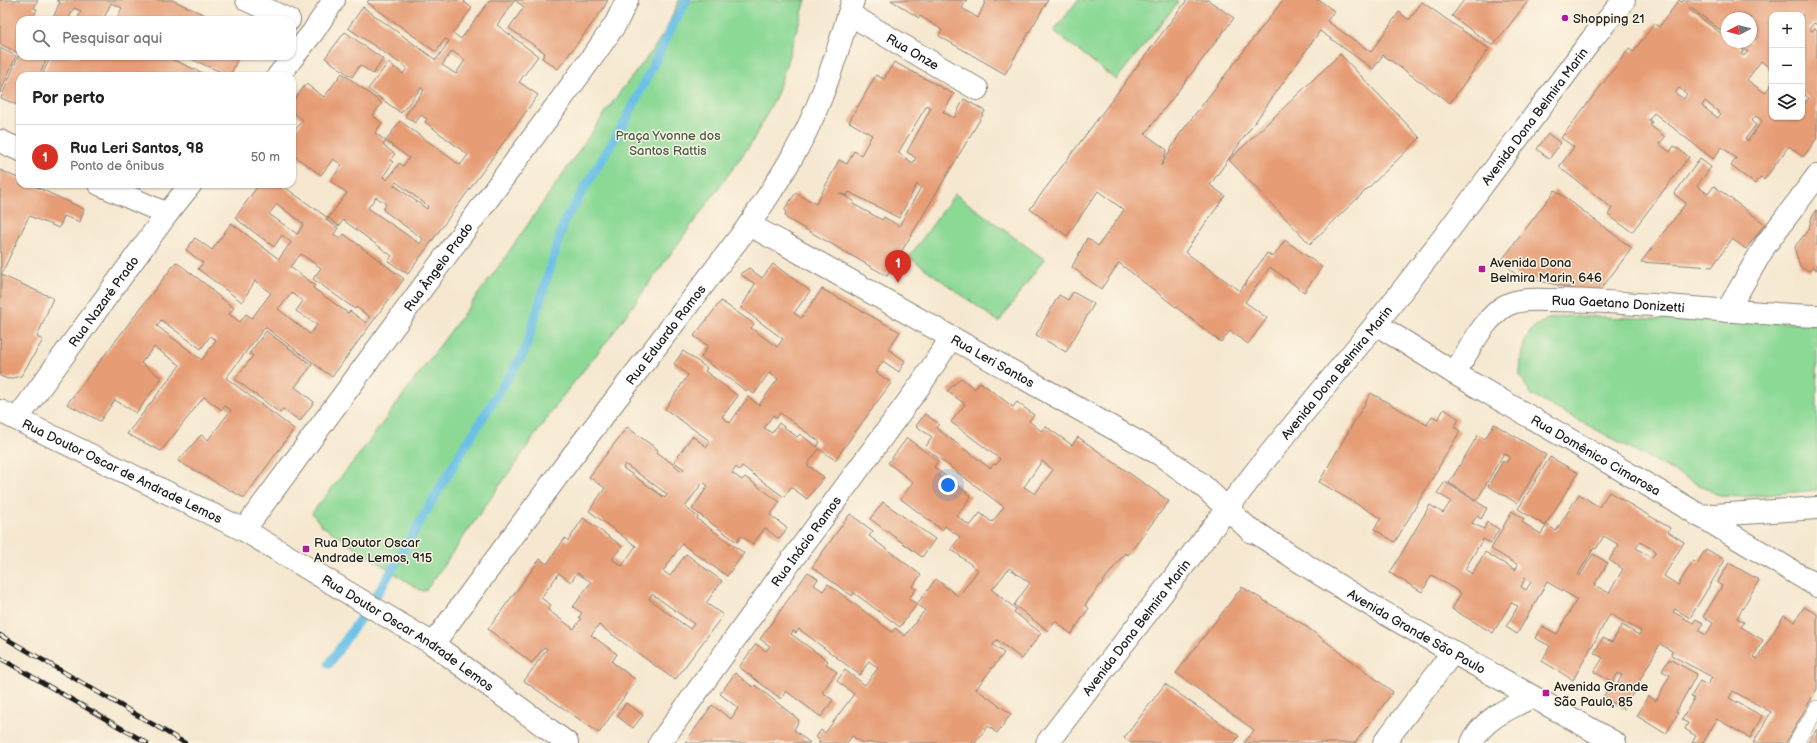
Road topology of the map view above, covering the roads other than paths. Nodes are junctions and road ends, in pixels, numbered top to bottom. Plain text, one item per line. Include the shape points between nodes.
1 (247, 0) edge
2 (334, 0) edge
3 (627, 0) edge
4 (1624, 0) edge
5 (851, 7) edge
6 (281, 16) edge
7 (296, 24) edge
8 (313, 32) junction
9 (296, 53) edge
10 (291, 60) edge
11 (281, 72) edge
12 (977, 89) dead end
13 (0, 141) edge
14 (16, 148) edge
15 (1817, 176) edge
16 (107, 188) edge
17 (188, 188) edge
18 (167, 214) junction
19 (749, 225) junction
20 (1727, 311) junction
21 (1817, 316) edge
22 (1376, 324) junction
23 (951, 338) junction
24 (1454, 372) junction
25 (8, 415) edge
26 (1817, 508) edge
27 (1228, 509) junction
28 (1698, 516) junction
29 (244, 530) junction
30 (1817, 586) edge
31 (433, 644) junction
32 (1453, 652) junction
33 (1532, 697) junction
34 (1817, 708) edge
35 (568, 743) edge
36 (660, 743) edge
37 (1047, 743) edge
38 (1384, 743) edge
39 (1472, 743) edge
40 (1615, 743) edge
41 (1796, 743) edge

1 - 6 street
2 - 8 street
3 - 29 street, Rua Ângelo Prado via 616,23 596,52
4 - 22 street, Avenida Dona Belmira Marin
5 - 12 street, Rua Onze
5 - 19 street, Rua Eduardo Ramos via 817,108 795,152
7 - 8 street
8 - 9 street
10 - 11 street
13 - 14 street
15 - 20 street via 1766,244
16 - 18 street
17 - 18 street, Rua Nazaré Prado
18 - 25 street, Rua Nazaré Prado
19 - 23 street, Rua Leri Santos
19 - 31 street, Rua Eduardo Ramos
20 - 21 street, Rua Gaetano Donizetti
20 - 24 street, Rua Gaetano Donizetti via 1593,300 1517,301 1506,305 1495,314 1474,340
22 - 24 street, Rua Domênico Cimarosa
22 - 27 street, Avenida Dona Belmira Marin
23 - 27 street, Rua Leri Santos via 1161,455 1202,484
23 - 36 street, Rua Inácio Ramos via 921,384
24 - 28 street, Rua Domênico Cimarosa
25 - 29 street, Rua Doutor Oscar de Andrade Lemos
26 - 28 street
27 - 32 street, Avenida Grande São Paulo via 1252,532 1257,532 1310,569
27 - 37 street, Avenida Dona Belmira Marin
28 - 30 street, Rua Domênico Cimarosa
29 - 31 street, Rua Doutor Oscar Andrade Lemos
31 - 35 street, Rua Doutor Oscar Andrade Lemos
32 - 33 street, Avenida Grande São Paulo
32 - 38 street
33 - 39 street via 1483,726
33 - 40 street, Avenida Grande São Paulo
34 - 41 lane

